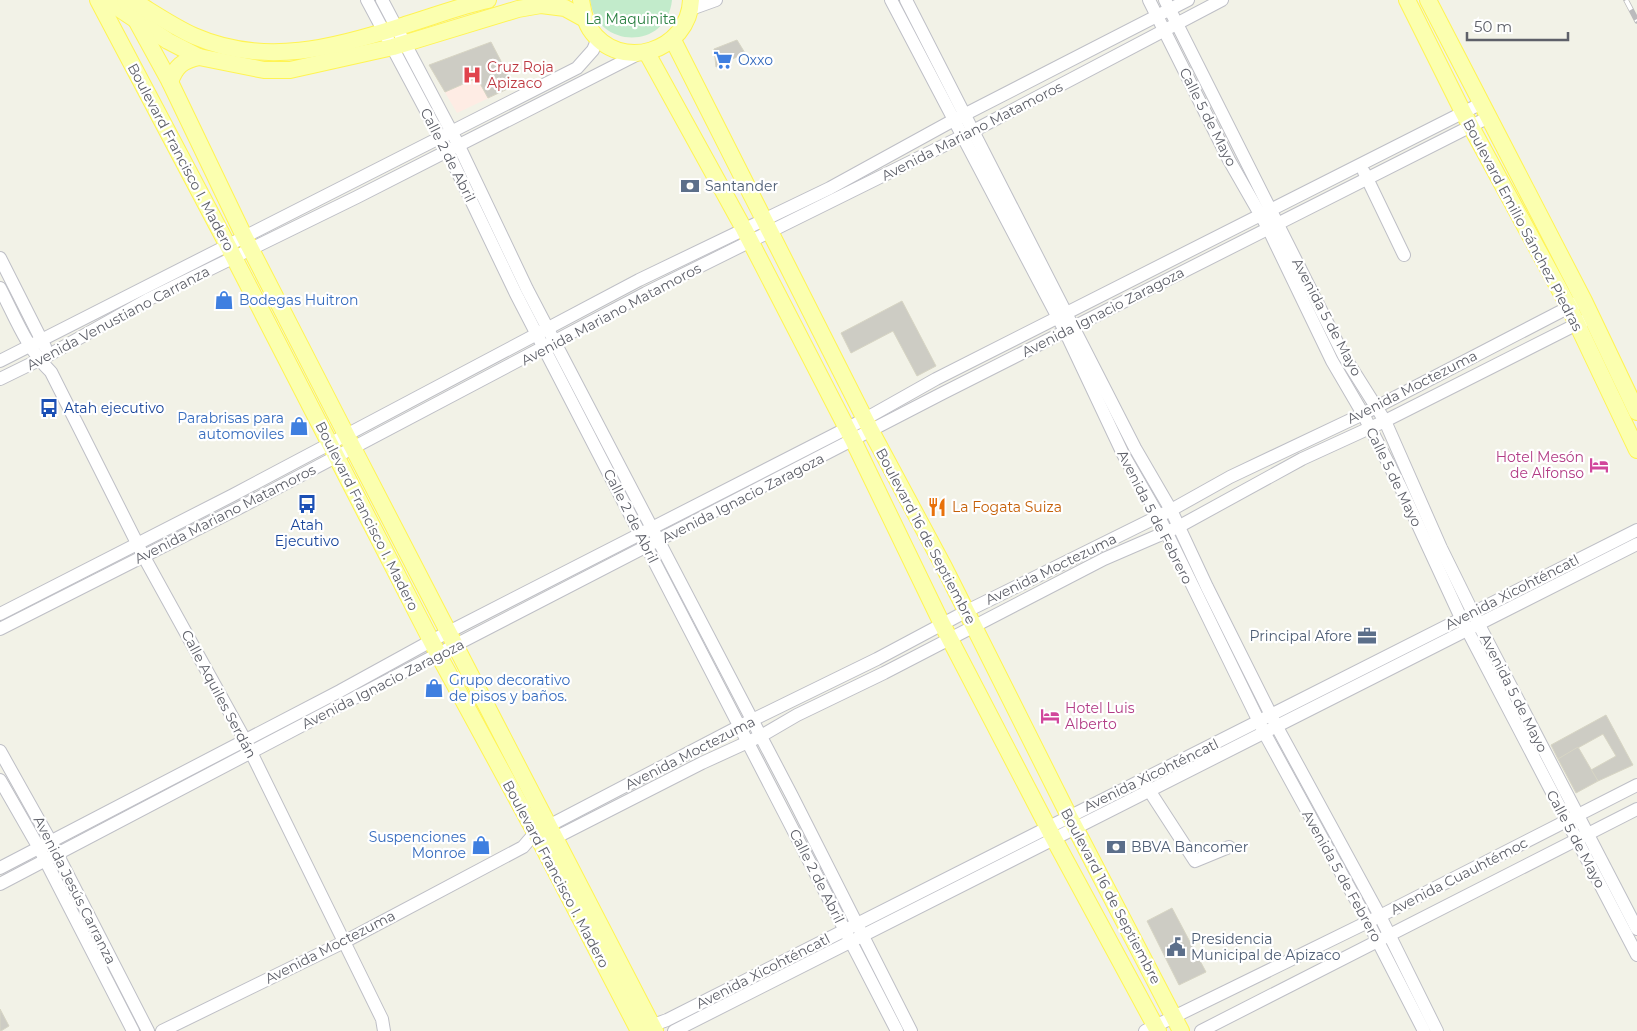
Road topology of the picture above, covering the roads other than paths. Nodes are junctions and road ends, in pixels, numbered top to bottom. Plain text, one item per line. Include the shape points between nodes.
1 (98, 0) edge
2 (106, 0) edge
3 (124, 0) edge
4 (132, 0) edge
5 (367, 0) edge
6 (382, 0) edge
7 (488, 0) edge
8 (581, 0) edge
9 (716, 0) edge
10 (891, 0) edge
11 (906, 0) edge
12 (1149, 0) edge
13 (1188, 0) edge
14 (1222, 0) edge
15 (1408, 0) edge
16 (1428, 0) edge
17 (691, 4) edge
18 (1167, 5) edge
19 (1157, 16) junction
20 (585, 19) junction
21 (136, 21) junction
22 (1177, 23) junction
23 (918, 24) junction
24 (391, 29) junction
25 (906, 30) junction
26 (1164, 30) junction
27 (598, 38) junction
28 (673, 40) junction
29 (400, 45) junction
30 (643, 53) junction
31 (199, 57) junction
32 (1058, 68) junction
33 (170, 82) junction
34 (1066, 82) junction
35 (1210, 90) junction
36 (1197, 96) junction
37 (1485, 110) junction
38 (965, 115) junction
39 (1466, 119) junction
40 (952, 121) junction
41 (973, 131) junction
42 (445, 134) junction
43 (961, 135) junction
44 (453, 147) junction
45 (1241, 154) junction
46 (1229, 160) junction
47 (1360, 165) junction
48 (1367, 178) junction
49 (349, 184) junction
50 (830, 188) junction
51 (357, 197) junction
52 (836, 200) junction
53 (1266, 212) junction
54 (1013, 222) junction
55 (767, 226) junction
56 (1273, 226) junction
57 (747, 235) junction
58 (248, 243) junction
59 (231, 251) junction
60 (1404, 255) dead end
61 (0, 258) edge
62 (639, 280) junction
63 (0, 288) edge
64 (646, 293) junction
65 (144, 294) junction
66 (1577, 304) junction
67 (1062, 316) junction
68 (1592, 316) junction
69 (1577, 324) junction
70 (1069, 328) junction
71 (543, 332) junction
72 (42, 340) junction
73 (550, 345) junction
74 (30, 347) junction
75 (993, 352) junction
76 (44, 357) junction
77 (1338, 359) junction
78 (0, 361) edge
79 (1464, 361) junction
80 (999, 365) junction
81 (475, 367) junction
82 (1474, 376) junction
83 (0, 379) edge
84 (936, 380) junction
85 (481, 381) junction
86 (943, 393) junction
87 (1100, 394) junction
88 (416, 397) junction
89 (1376, 406) junction
90 (423, 412) junction
91 (1637, 412) edge
92 (1363, 414) junction
93 (1386, 421) junction
94 (868, 425) junction
95 (1370, 427) junction
96 (849, 434) junction
97 (349, 441) junction
98 (1295, 446) junction
99 (1135, 448) junction
100 (333, 450) junction
101 (1637, 450) edge
102 (1123, 454) junction
103 (1302, 459) junction
104 (1230, 477) junction
105 (1405, 483) junction
106 (1238, 493) junction
107 (1171, 510) junction
108 (1158, 515) junction
109 (1172, 529) junction
110 (1637, 530) edge
111 (646, 531) junction
112 (137, 542) junction
113 (653, 544) junction
114 (1637, 544) edge
115 (1096, 547) junction
116 (1600, 555) junction
117 (144, 556) junction
118 (1104, 559) junction
119 (561, 575) junction
120 (1036, 578) junction
121 (1207, 587) junction
122 (569, 588) junction
123 (1043, 589) junction
124 (1195, 593) junction
125 (37, 595) junction
126 (43, 607) junction
127 (966, 611) junction
128 (0, 614) edge
129 (1469, 620) junction
130 (942, 624) junction
131 (974, 627) junction
132 (0, 628) edge
133 (950, 639) junction
134 (451, 640) junction
135 (1238, 646) junction
136 (434, 647) junction
137 (1397, 650) junction
138 (1224, 652) junction
139 (877, 659) junction
140 (1403, 662) junction
141 (714, 664) junction
142 (884, 673) junction
143 (1340, 687) junction
144 (340, 691) junction
145 (791, 702) junction
146 (347, 703) junction
147 (798, 715) junction
148 (752, 720) junction
149 (1259, 721) junction
150 (1275, 721) junction
151 (740, 726) junction
152 (1265, 734) junction
153 (761, 736) junction
154 (245, 740) junction
155 (748, 741) junction
156 (1534, 746) junction
157 (1209, 747) junction
158 (696, 750) junction
159 (0, 751) edge
160 (251, 752) junction
161 (1214, 760) junction
162 (702, 763) junction
163 (0, 780) edge
164 (1143, 780) junction
165 (1637, 784) edge
166 (1311, 788) junction
167 (616, 791) junction
168 (1150, 791) junction
169 (142, 794) junction
170 (1298, 794) junction
171 (792, 796) junction
172 (779, 802) junction
173 (623, 804) junction
174 (149, 806) junction
175 (1637, 809) edge
176 (1579, 814) junction
177 (1567, 820) junction
178 (1072, 822) junction
179 (1051, 833) junction
180 (1589, 834) junction
181 (545, 836) junction
182 (1577, 841) junction
183 (51, 842) junction
184 (1228, 847) dead end
185 (39, 848) junction
186 (57, 855) junction
187 (816, 858) junction
188 (45, 861) junction
189 (0, 868) edge
190 (0, 884) edge
191 (1619, 908) junction
192 (1374, 919) junction
193 (1637, 929) edge
194 (854, 933) junction
195 (100, 938) junction
196 (1383, 938) junction
197 (344, 942) junction
198 (88, 945) junction
199 (1637, 955) edge
200 (788, 966) junction
201 (883, 974) junction
202 (872, 981) junction
203 (722, 992) junction
204 (727, 1004) junction
205 (1421, 1011) junction
206 (898, 1023) edge
207 (1178, 1024) edge
208 (383, 1025) edge
209 (1153, 1029) edge
210 (645, 1030) edge
211 (133, 1031) edge
212 (148, 1031) edge
213 (162, 1031) edge
214 (395, 1031) edge
215 (674, 1031) edge
216 (911, 1031) edge
217 (1201, 1031) edge
218 (1424, 1031) edge
219 (1438, 1031) edge

1 - 59 main road, Boulevard Francisco I. Madero
2 - 21 main road
3 - 21 main road, Boulevard Francisco I. Madero
4 - 24 main road via 194,36 227,47 268,54 300,52
5 - 24 street, Calle 2 de Abril
6 - 24 street, Calle 2 de Abril
7 - 24 main road
8 - 20 main road
9 - 17 street
10 - 25 street, Avenida 5 de Febrero
11 - 23 street, Avenida 5 de Febrero
12 - 19 street, Calle 5 de Mayo
13 - 18 street, Avenida Mariano Matamoros
14 - 22 street, Avenida Mariano Matamoros
15 - 39 main road, Boulevard Emilio Sánchez Piedras
16 - 37 main road, Boulevard Emilio Sánchez Piedras
17 - 28 main road via 688,20
18 - 19 street, Avenida Mariano Matamoros
18 - 22 street
19 - 26 street, Calle 5 de Mayo
19 - 32 street, Avenida Mariano Matamoros
20 - 27 main road
20 - 29 main road via 566,8 541,5
21 - 31 main road
21 - 33 main road, Boulevard Francisco I. Madero
22 - 26 street, Avenida Mariano Matamoros
22 - 35 street
23 - 25 street
23 - 38 street, Avenida 5 de Febrero
24 - 29 street, Calle 2 de Abril
25 - 40 street, Avenida 5 de Febrero
26 - 34 street, Avenida Mariano Matamoros
26 - 36 street, Calle 5 de Mayo
27 - 30 main road via 617,50
27 - 42 street, Avenida Venustiano Carranza via 593,50 577,68
28 - 30 main road via 661,48
28 - 55 main road, Boulevard 16 de Septiembre
29 - 31 main road via 290,70 264,70
29 - 42 street, Calle 2 de Abril
30 - 44 street, Avenida Venustiano Carranza
30 - 57 main road, Boulevard 16 de Septiembre
31 - 33 main road via 181,63
32 - 34 street
32 - 38 street, Avenida Mariano Matamoros
33 - 58 main road, Boulevard Francisco I. Madero
34 - 41 street, Avenida Mariano Matamoros
35 - 36 street
35 - 45 street
36 - 46 street, Calle 5 de Mayo
37 - 39 street, Avenida Ignacio Zaragoza
37 - 66 main road, Boulevard Emilio Sánchez Piedras
38 - 40 street, Avenida Mariano Matamoros
38 - 41 street, Avenida 5 de Febrero
39 - 47 street, Avenida Ignacio Zaragoza
39 - 48 street, Avenida Ignacio Zaragoza
39 - 66 main road, Boulevard Emilio Sánchez Piedras
40 - 43 street, Avenida 5 de Febrero
40 - 50 street, Avenida Mariano Matamoros
41 - 43 street, Avenida Mariano Matamoros
41 - 54 street, Avenida 5 de Febrero
42 - 44 street, Calle 2 de Abril
42 - 49 street, Avenida Venustiano Carranza
43 - 52 street, Avenida Mariano Matamoros
43 - 54 street, Avenida 5 de Febrero
44 - 51 street, Avenida Venustiano Carranza
44 - 71 street, Calle 2 de Abril
45 - 46 street
45 - 53 street
46 - 53 street, Calle 5 de Mayo
47 - 48 street
47 - 53 street, Avenida Ignacio Zaragoza
48 - 56 street, Avenida Ignacio Zaragoza
48 - 60 street
49 - 51 street
49 - 58 street, Avenida Venustiano Carranza
50 - 52 street
50 - 55 street, Avenida Mariano Matamoros
51 - 58 street, Avenida Venustiano Carranza
52 - 55 street, Avenida Mariano Matamoros
53 - 56 street, Calle 5 de Mayo
53 - 67 street, Avenida Ignacio Zaragoza
54 - 67 street, Avenida 5 de Febrero
55 - 57 street, Avenida Mariano Matamoros
55 - 94 main road, Boulevard 16 de Septiembre
56 - 70 street, Avenida Ignacio Zaragoza
56 - 77 street, Calle 5 de Mayo
57 - 62 street, Avenida Mariano Matamoros
57 - 64 street, Avenida Mariano Matamoros
57 - 96 main road, Boulevard 16 de Septiembre
58 - 59 street, Avenida Venustiano Carranza
58 - 97 main road, Boulevard Francisco I. Madero
59 - 65 street, Avenida Venustiano Carranza
59 - 100 main road, Boulevard Francisco I. Madero
61 - 72 street, Calle Aquiles Serdán
62 - 64 street
62 - 71 street, Avenida Mariano Matamoros
63 - 74 street, Calle Aquiles Serdán
64 - 73 street, Avenida Mariano Matamoros
65 - 72 street, Avenida Venustiano Carranza
65 - 76 street, Avenida Venustiano Carranza
66 - 68 main road, Boulevard Emilio Sánchez Piedras
66 - 69 main road, Boulevard Emilio Sánchez Piedras
66 - 79 street, Avenida Moctezuma
67 - 70 street, Avenida 5 de Febrero
67 - 75 street, Avenida Ignacio Zaragoza
68 - 69 street, Avenida Moctezuma
68 - 91 main road, Boulevard Emilio Sánchez Piedras
69 - 82 street, Avenida Moctezuma
69 - 101 main road, Boulevard Emilio Sánchez Piedras
70 - 80 street, Avenida Ignacio Zaragoza
70 - 87 street, Avenida 5 de Febrero
71 - 73 street, Calle 2 de Abril
71 - 81 street, Avenida Mariano Matamoros
72 - 74 street, Avenida Venustiano Carranza
72 - 76 street, Calle Aquiles Serdán
73 - 85 street, Avenida Mariano Matamoros
73 - 111 street, Calle 2 de Abril
74 - 76 street, Calle Aquiles Serdán
74 - 78 street, Avenida Venustiano Carranza
75 - 80 street
75 - 84 street, Avenida Ignacio Zaragoza
76 - 83 street, Avenida Venustiano Carranza
76 - 112 street, Calle Aquiles Serdán
77 - 89 street, Avenida 5 de Mayo
77 - 92 street, Calle 5 de Mayo
79 - 82 street
79 - 89 street, Avenida Moctezuma
80 - 86 street, Avenida Ignacio Zaragoza
81 - 85 street
81 - 88 street, Avenida Mariano Matamoros
82 - 93 street, Avenida Moctezuma
84 - 86 street
84 - 94 street, Avenida Ignacio Zaragoza
85 - 90 street, Avenida Mariano Matamoros
86 - 94 street, Avenida Ignacio Zaragoza
87 - 99 street, Avenida 5 de Febrero
87 - 102 street, Avenida 5 de Febrero
88 - 90 street
88 - 97 street, Avenida Mariano Matamoros
89 - 92 street, Avenida Moctezuma
89 - 93 street, Avenida 5 de Mayo
90 - 97 street, Avenida Mariano Matamoros
92 - 95 street, Calle 5 de Mayo
92 - 98 street, Avenida Moctezuma
93 - 95 street, Avenida Moctezuma
93 - 105 street, Avenida 5 de Mayo
94 - 96 street, Avenida Ignacio Zaragoza
94 - 127 main road, Boulevard 16 de Septiembre
95 - 103 street, Avenida Moctezuma
95 - 105 street, Calle 5 de Mayo
96 - 111 street, Avenida Ignacio Zaragoza
96 - 113 street, Avenida Ignacio Zaragoza
96 - 130 main road, Boulevard 16 de Septiembre
97 - 100 street, Avenida Mariano Matamoros
97 - 134 main road, Boulevard Francisco I. Madero
98 - 103 street
98 - 104 street, Avenida Moctezuma
99 - 102 street
99 - 107 street, Avenida 5 de Febrero
100 - 112 street, Avenida Mariano Matamoros
100 - 117 street, Avenida Mariano Matamoros
100 - 136 main road, Boulevard Francisco I. Madero
102 - 108 street, Avenida 5 de Febrero
103 - 106 street, Avenida Moctezuma
104 - 106 street
104 - 107 street, Avenida Moctezuma
105 - 129 street, Calle 5 de Mayo
106 - 109 street, Avenida Moctezuma
107 - 108 street, Avenida Moctezuma
107 - 109 street, Avenida 5 de Febrero
108 - 109 street, Avenida 5 de Febrero
108 - 115 street, Avenida Moctezuma
109 - 118 street, Avenida Moctezuma
109 - 121 street, Avenida 5 de Febrero
109 - 124 street, Avenida 5 de Febrero
110 - 116 street, Avenida Xicohténcatl
111 - 113 street, Calle 2 de Abril
111 - 119 street, Avenida Ignacio Zaragoza
112 - 117 street, Calle Aquiles Serdán
112 - 125 street, Avenida Mariano Matamoros
113 - 122 street, Avenida Ignacio Zaragoza
113 - 141 street, Calle 2 de Abril
114 - 116 street, Avenida Xicohténcatl
115 - 118 street
115 - 120 street, Avenida Moctezuma
116 - 129 street, Avenida Xicohténcatl
117 - 126 street, Avenida Mariano Matamoros
117 - 154 street, Calle Aquiles Serdán
118 - 123 street, Avenida Moctezuma
119 - 122 street
119 - 134 street, Avenida Ignacio Zaragoza
120 - 123 street
120 - 127 street, Avenida Moctezuma
121 - 124 street
121 - 135 street, Avenida 5 de Febrero
122 - 134 street, Avenida Ignacio Zaragoza
123 - 131 street, Avenida Moctezuma
124 - 138 street, Avenida 5 de Febrero
125 - 126 street
125 - 128 street, Avenida Mariano Matamoros
126 - 132 street, Avenida Mariano Matamoros
127 - 130 street, Avenida Moctezuma
127 - 131 main road, Boulevard 16 de Septiembre
129 - 137 street, Avenida Xicohténcatl
129 - 140 street, Avenida Xicohténcatl
129 - 156 street, Calle 5 de Mayo
130 - 133 main road, Boulevard 16 de Septiembre
130 - 139 street, Avenida Moctezuma
131 - 133 street, Avenida Moctezuma
131 - 178 main road, Boulevard 16 de Septiembre
133 - 142 street, Avenida Moctezuma
133 - 179 main road, Boulevard 16 de Septiembre
134 - 136 street, Avenida Ignacio Zaragoza
134 - 181 main road, Boulevard Francisco I. Madero
135 - 138 street
135 - 150 street, Avenida 5 de Febrero
136 - 144 street, Avenida Ignacio Zaragoza
136 - 146 street, Avenida Ignacio Zaragoza
136 - 181 main road, Boulevard Francisco I. Madero
137 - 140 street
137 - 143 street, Avenida Xicohténcatl
138 - 149 street, Avenida 5 de Febrero
139 - 142 street
139 - 145 street, Avenida Moctezuma
140 - 143 street, Avenida Xicohténcatl
141 - 148 street, Calle 2 de Abril
141 - 151 street, Calle 2 de Abril
142 - 147 street, Avenida Moctezuma
143 - 150 street, Avenida Xicohténcatl
144 - 146 street
144 - 154 street, Avenida Ignacio Zaragoza
145 - 147 street
145 - 148 street, Avenida Moctezuma
146 - 160 street, Avenida Ignacio Zaragoza
147 - 153 street, Avenida Moctezuma
148 - 151 street, Avenida Moctezuma
148 - 153 street, Calle 2 de Abril
149 - 150 street, Avenida Xicohténcatl
149 - 152 street, Avenida 5 de Febrero
149 - 157 street, Avenida Xicohténcatl
150 - 152 street, Avenida Xicohténcatl
150 - 166 street, Avenida 5 de Febrero
151 - 155 street, Calle 2 de Abril
151 - 158 street, Avenida Moctezuma
152 - 161 street, Avenida Xicohténcatl
152 - 170 street, Avenida 5 de Febrero
153 - 155 street, Avenida Moctezuma
153 - 171 street, Calle 2 de Abril
154 - 160 street, Calle Aquiles Serdán
154 - 169 street, Avenida Ignacio Zaragoza
155 - 162 street, Avenida Moctezuma
155 - 172 street, Calle 2 de Abril
156 - 176 street, Avenida 5 de Mayo
156 - 177 street, Calle 5 de Mayo
157 - 161 street
157 - 164 street, Avenida Xicohténcatl
158 - 162 street
158 - 167 street, Avenida Moctezuma
159 - 183 street, Avenida Jesús Carranza
160 - 174 street, Avenida Ignacio Zaragoza
160 - 197 street, Calle Aquiles Serdán
161 - 168 street, Avenida Xicohténcatl
162 - 173 street, Avenida Moctezuma
163 - 185 street, Avenida Jesús Carranza
164 - 168 street
164 - 178 street, Avenida Xicohténcatl
165 - 176 street, Avenida Cuauhtémoc
166 - 170 street
166 - 192 street, Avenida 5 de Febrero
167 - 173 street
167 - 181 street, Avenida Moctezuma
168 - 178 street, Avenida Xicohténcatl
168 - 184 street via 1195,861
169 - 174 street
169 - 183 street, Avenida Ignacio Zaragoza
170 - 192 street, Avenida 5 de Febrero
171 - 172 street
171 - 187 street, Calle 2 de Abril
172 - 187 street, Calle 2 de Abril
173 - 181 street, Avenida Moctezuma
174 - 186 street, Avenida Ignacio Zaragoza
175 - 180 street, Avenida Cuauhtémoc
176 - 177 street, Avenida Cuauhtémoc
176 - 180 street, Avenida 5 de Mayo
177 - 182 street, Calle 5 de Mayo
177 - 192 street, Avenida Cuauhtémoc
178 - 179 street, Avenida Xicohténcatl
178 - 207 main road, Boulevard 16 de Septiembre
179 - 194 street, Avenida Xicohténcatl
179 - 209 main road, Boulevard 16 de Septiembre
180 - 182 street, Avenida Cuauhtémoc
180 - 191 street, Avenida 5 de Mayo
181 - 197 street, Avenida Moctezuma
181 - 210 main road, Boulevard Francisco I. Madero
182 - 191 street, Calle 5 de Mayo
182 - 196 street, Avenida Cuauhtémoc
183 - 185 street, Avenida Ignacio Zaragoza
183 - 186 street, Avenida Jesús Carranza
185 - 188 street, Avenida Jesús Carranza
185 - 189 street, Avenida Ignacio Zaragoza
186 - 188 street, Avenida Ignacio Zaragoza
186 - 195 street, Avenida Jesús Carranza
187 - 194 street, Calle 2 de Abril
188 - 190 street, Avenida Ignacio Zaragoza
188 - 198 street, Avenida Jesús Carranza
191 - 193 street, Avenida 5 de Mayo
191 - 199 street, Calle 5 de Mayo
192 - 196 street, Avenida 5 de Febrero
192 - 207 street, Avenida Cuauhtémoc
194 - 200 street, Avenida Xicohténcatl
194 - 201 street, Calle 2 de Abril
194 - 202 street, Calle 2 de Abril
195 - 198 street
195 - 212 street, Avenida Jesús Carranza
196 - 205 street, Avenida 5 de Febrero
196 - 217 street, Avenida Cuauhtémoc
197 - 208 street, Calle Aquiles Serdán
197 - 213 street, Avenida Moctezuma
198 - 211 street, Avenida Jesús Carranza
200 - 203 street, Avenida Xicohténcatl
200 - 204 street, Avenida Xicohténcatl
201 - 202 street
201 - 206 street, Calle 2 de Abril
202 - 206 street, Calle 2 de Abril
203 - 204 street
203 - 210 street, Avenida Xicohténcatl
204 - 215 street, Avenida Xicohténcatl
205 - 218 street, Avenida 5 de Febrero
205 - 219 street, Avenida 5 de Febrero
206 - 216 street, Calle 2 de Abril
207 - 209 street, Avenida Cuauhtémoc
208 - 214 street, Calle Aquiles Serdán

